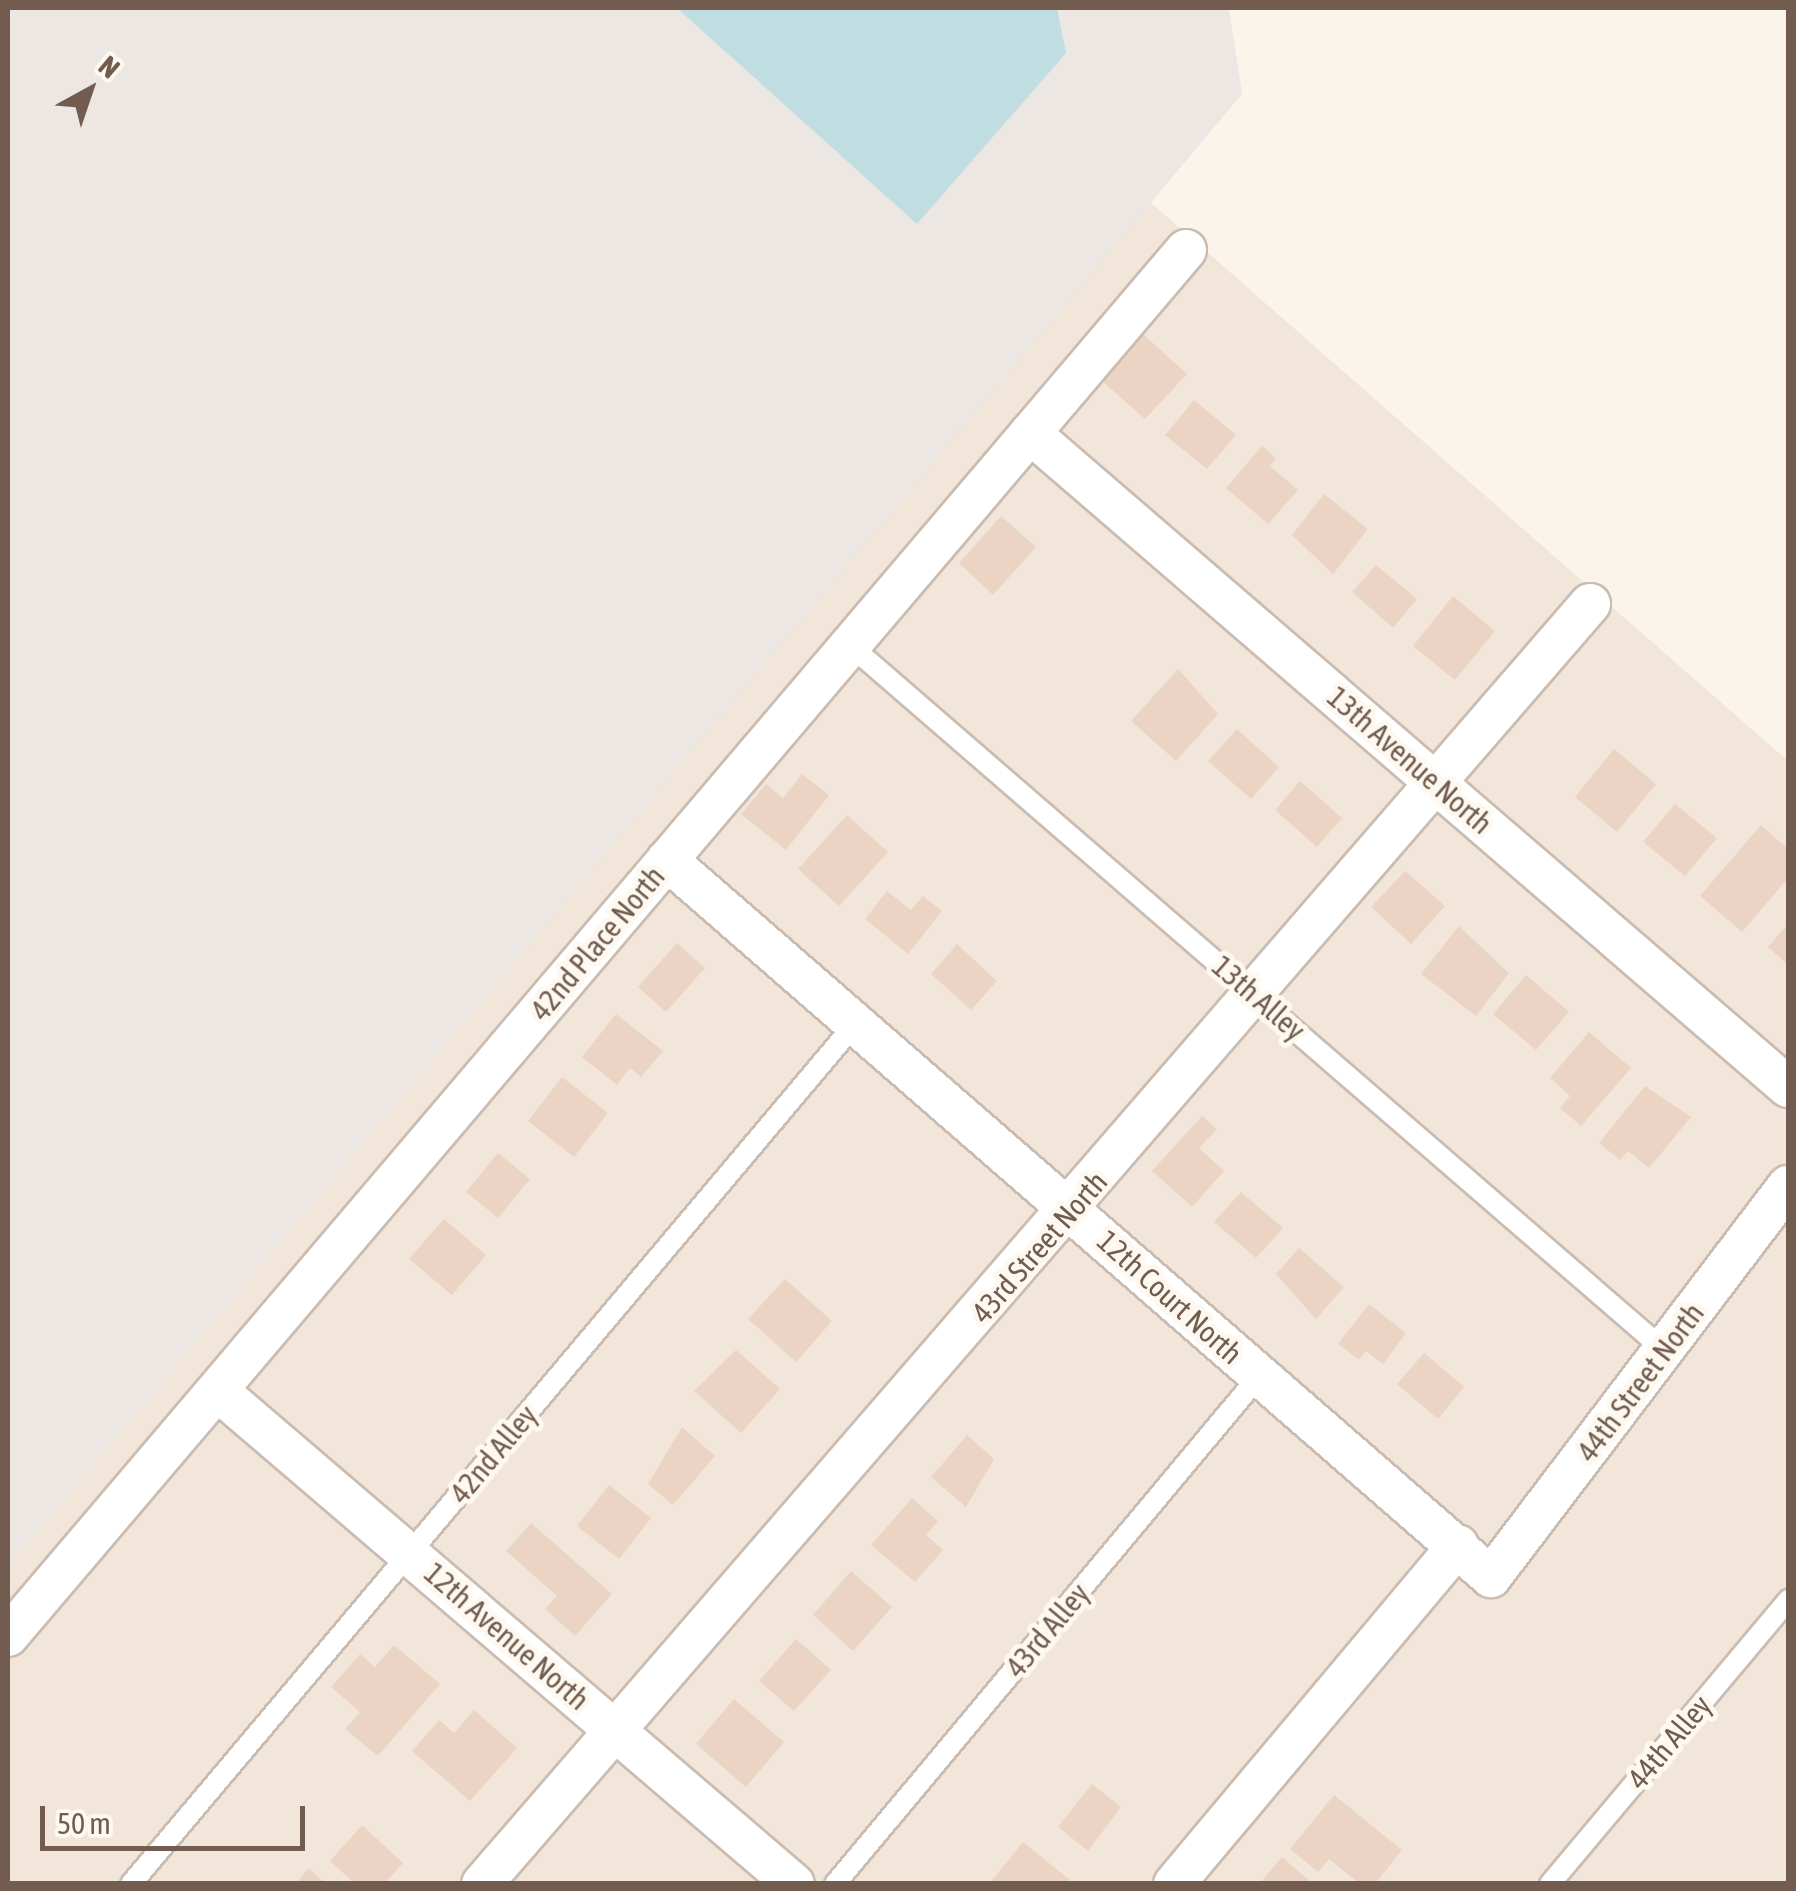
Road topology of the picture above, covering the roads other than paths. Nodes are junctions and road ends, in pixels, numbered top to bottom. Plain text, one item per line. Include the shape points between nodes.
1 (1186, 250) dead end
2 (1030, 433) junction
3 (1590, 604) dead end
4 (852, 647) junction
5 (1439, 784) junction
6 (667, 860) junction
7 (1255, 995) junction
8 (855, 1024) junction
9 (1788, 1087) edge
10 (1788, 1186) edge
11 (1072, 1210) junction
12 (1664, 1350) junction
13 (1259, 1376) junction
14 (218, 1391) junction
15 (1458, 1545) junction
16 (410, 1552) junction
17 (1491, 1577) joint
18 (1788, 1600) edge
19 (8, 1636) edge
20 (614, 1728) junction
21 (131, 1884) edge
22 (482, 1884) edge
23 (794, 1884) edge
24 (835, 1884) edge
25 (1174, 1884) edge
26 (1550, 1884) edge

1 - 2 street, 42nd Place North
2 - 4 street, 42nd Place North
2 - 5 street, 13th Avenue North
3 - 5 street, 43rd Street North
4 - 6 street, 42nd Place North
4 - 7 lane, 13th Alley
5 - 7 street, 43rd Street North
5 - 9 street, 13th Avenue North
6 - 8 street, 12th Court North
6 - 14 street, 42nd Place North
7 - 11 street, 43rd Street North
7 - 12 lane, 13th Alley
8 - 11 street, 12th Court North
8 - 16 lane, 42nd Alley
10 - 12 street, 44th Street North
11 - 13 street, 12th Court North
11 - 20 street, 43rd Street North
12 - 17 street, 44th Street North
13 - 15 street, 12th Court North
13 - 24 lane, 43rd Alley
14 - 16 street, 12th Avenue North
14 - 19 street, 42nd Place North
15 - 17 street, 12th Court North
15 - 25 street
16 - 20 street, 12th Avenue North
16 - 21 lane, 42nd Alley
18 - 26 lane, 44th Alley
20 - 22 street, 43rd Street North
20 - 23 street, 12th Avenue North

